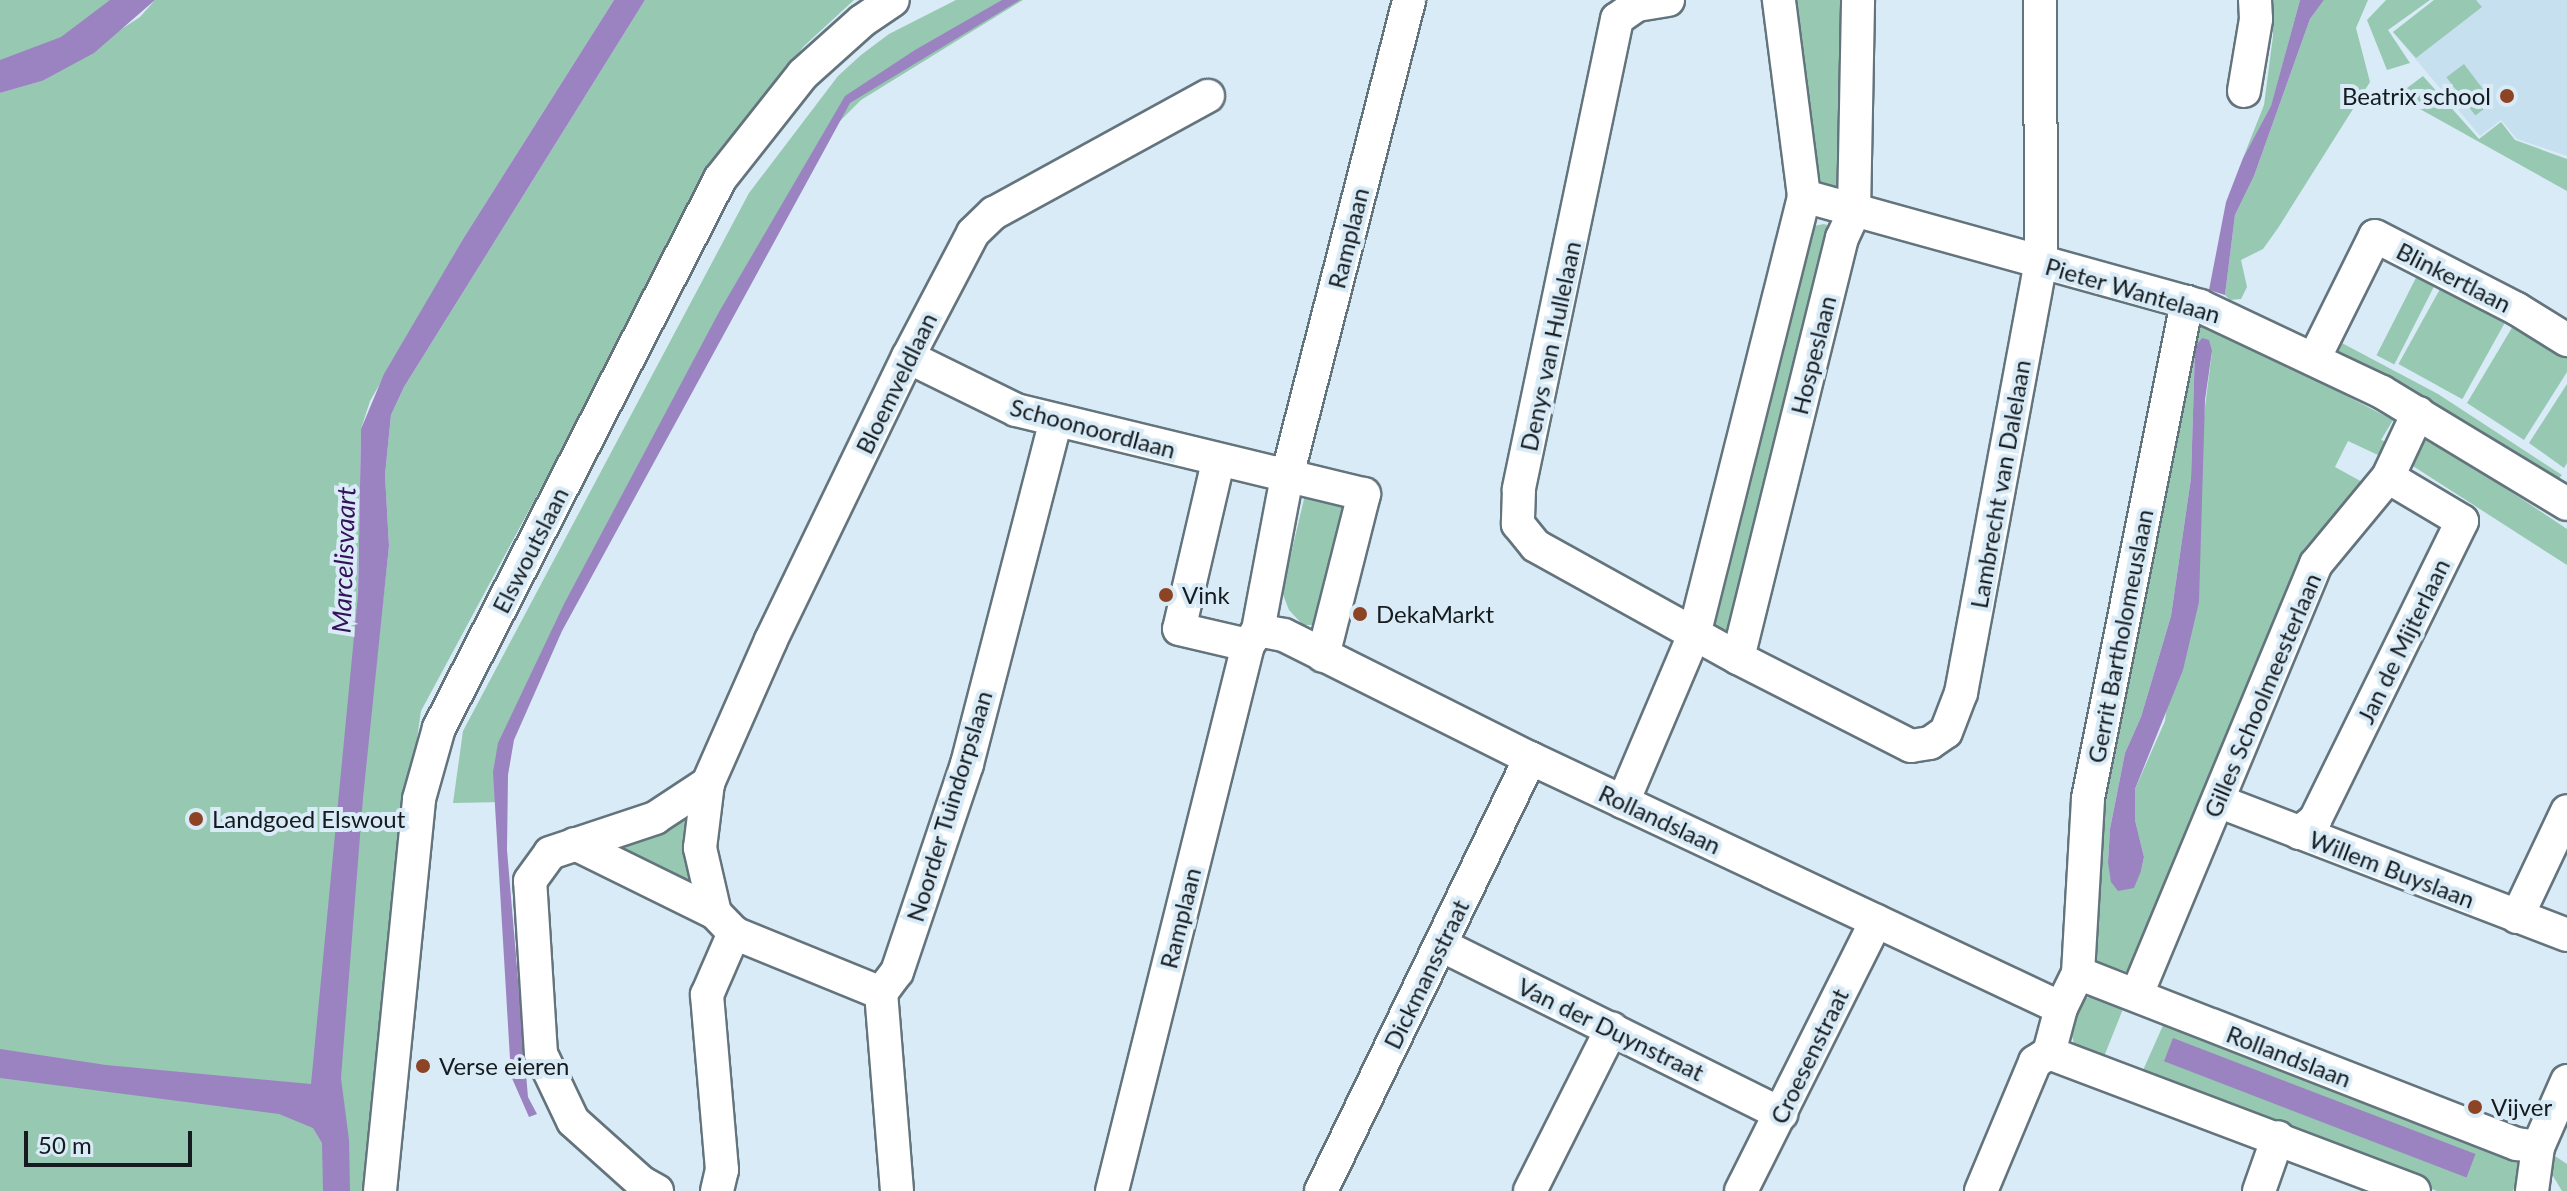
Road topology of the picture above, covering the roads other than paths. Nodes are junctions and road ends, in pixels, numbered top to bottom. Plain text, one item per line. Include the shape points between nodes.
1 (893, 0) edge
2 (1409, 0) edge
3 (1668, 0) edge
4 (1779, 0) edge
5 (1858, 0) edge
6 (2040, 0) edge
7 (2255, 0) edge
8 (2244, 91) dead end
9 (1208, 96) dead end
10 (1804, 196) junction
11 (1854, 212) junction
12 (2041, 263) junction
13 (2187, 302) junction
14 (2567, 340) edge
15 (908, 357) junction
16 (2314, 359) junction
17 (2418, 413) junction
18 (1056, 421) junction
19 (1218, 462) junction
20 (1287, 476) junction
21 (2388, 477) junction
22 (2565, 498) edge
23 (1694, 635) junction
24 (1253, 638) junction
25 (1323, 656) junction
26 (1738, 658) junction
27 (1530, 758) junction
28 (708, 783) junction
29 (2218, 801) junction
30 (1623, 802) junction
31 (2567, 811) edge
32 (2299, 833) junction
33 (575, 844) junction
34 (2517, 917) junction
35 (1876, 921) junction
36 (725, 923) junction
37 (2567, 935) edge
38 (1441, 945) junction
39 (2078, 973) junction
40 (881, 993) junction
41 (2137, 994) junction
42 (2061, 1008) junction
43 (1612, 1028) junction
44 (2049, 1053) junction
45 (2567, 1081) edge
46 (1781, 1114) junction
47 (2278, 1137) junction
48 (2538, 1147) junction
49 (380, 1191) edge
50 (657, 1191) edge
51 (717, 1191) edge
52 (897, 1191) edge
53 (1112, 1191) edge
54 (1321, 1191) edge
55 (1530, 1191) edge
56 (1741, 1191) edge
57 (1981, 1191) edge
58 (2259, 1191) edge
59 (2414, 1191) edge
60 (2532, 1191) edge

1 - 49 street, Elswoutslaan via 803,74 720,179 439,728 419,799
2 - 20 street, Ramplaan
3 - 23 street, Denys van Hullelaan via 1637,5 1617,19 1519,490 1518,524 1536,546
4 - 10 street, Hospeslaan
5 - 11 street, Hospeslaan
6 - 12 street, Lambrecht van Dalelaan
7 - 8 street
9 - 15 street, Bloemveldlaan via 994,213 973,233
10 - 11 street, Pieter Wantelaan
10 - 23 street, Hospeslaan
11 - 12 street, Pieter Wantelaan
11 - 26 street, Hospeslaan via 1842,238
12 - 13 street, Pieter Wantelaan
12 - 26 street, Lambrecht van Dalelaan via 1968,659 1946,732 1930,743 1911,746
13 - 16 street, Pieter Wantelaan
13 - 39 street, Gerrit Bartholomeuslaan via 2088,798
14 - 16 street, Blinkertlaan via 2375,236
15 - 18 street, Schoonoordlaan via 1016,410
15 - 28 street, Bloemveldlaan
16 - 17 street, Pieter Wantelaan
17 - 21 street, Gilles Schoolmeesterlaan
17 - 22 street, Pieter Wantelaan
18 - 19 street, Schoonoordlaan
18 - 40 street, Noorder Tuindorpslaan via 967,764 897,972
19 - 20 street, Schoonoordlaan
19 - 24 street via 1179,629
20 - 24 street, Ramplaan
20 - 25 street via 1364,494
21 - 29 street, Gilles Schoolmeesterlaan via 2316,564
21 - 32 street, Jan de Mijterlaan via 2462,521 2315,820
23 - 26 street
23 - 30 street, Hospeslaan
24 - 25 street, Rollandslaan via 1284,635
24 - 53 street, Ramplaan
25 - 27 street, Rollandslaan
27 - 30 street, Rollandslaan
27 - 38 street, Dickmansstraat
28 - 33 street via 655,818
28 - 36 street, Bloemveldlaan via 700,848
29 - 32 street, Willem Buyslaan
29 - 41 street, Gilles Schoolmeesterlaan
30 - 35 street, Rollandslaan
31 - 34 street
32 - 34 street, Willem Buyslaan
33 - 36 street
33 - 50 street via 550,853 530,881 541,1054 573,1121
34 - 37 street, Willem Buyslaan
35 - 42 street, Rollandslaan
35 - 46 street, Croesenstraat
36 - 40 street
36 - 51 street via 707,995 722,1170
38 - 43 street, Van der Duynstraat
38 - 54 street, Dickmansstraat
39 - 41 street, Rollandslaan
39 - 42 street
40 - 52 street
41 - 48 street, Rollandslaan via 2517,1144
42 - 44 street
43 - 46 street, Van der Duynstraat
43 - 55 street
44 - 47 street
44 - 57 street via 2035,1062
45 - 48 street
46 - 56 street, Croesenstraat
47 - 58 street
47 - 59 street
48 - 60 street

